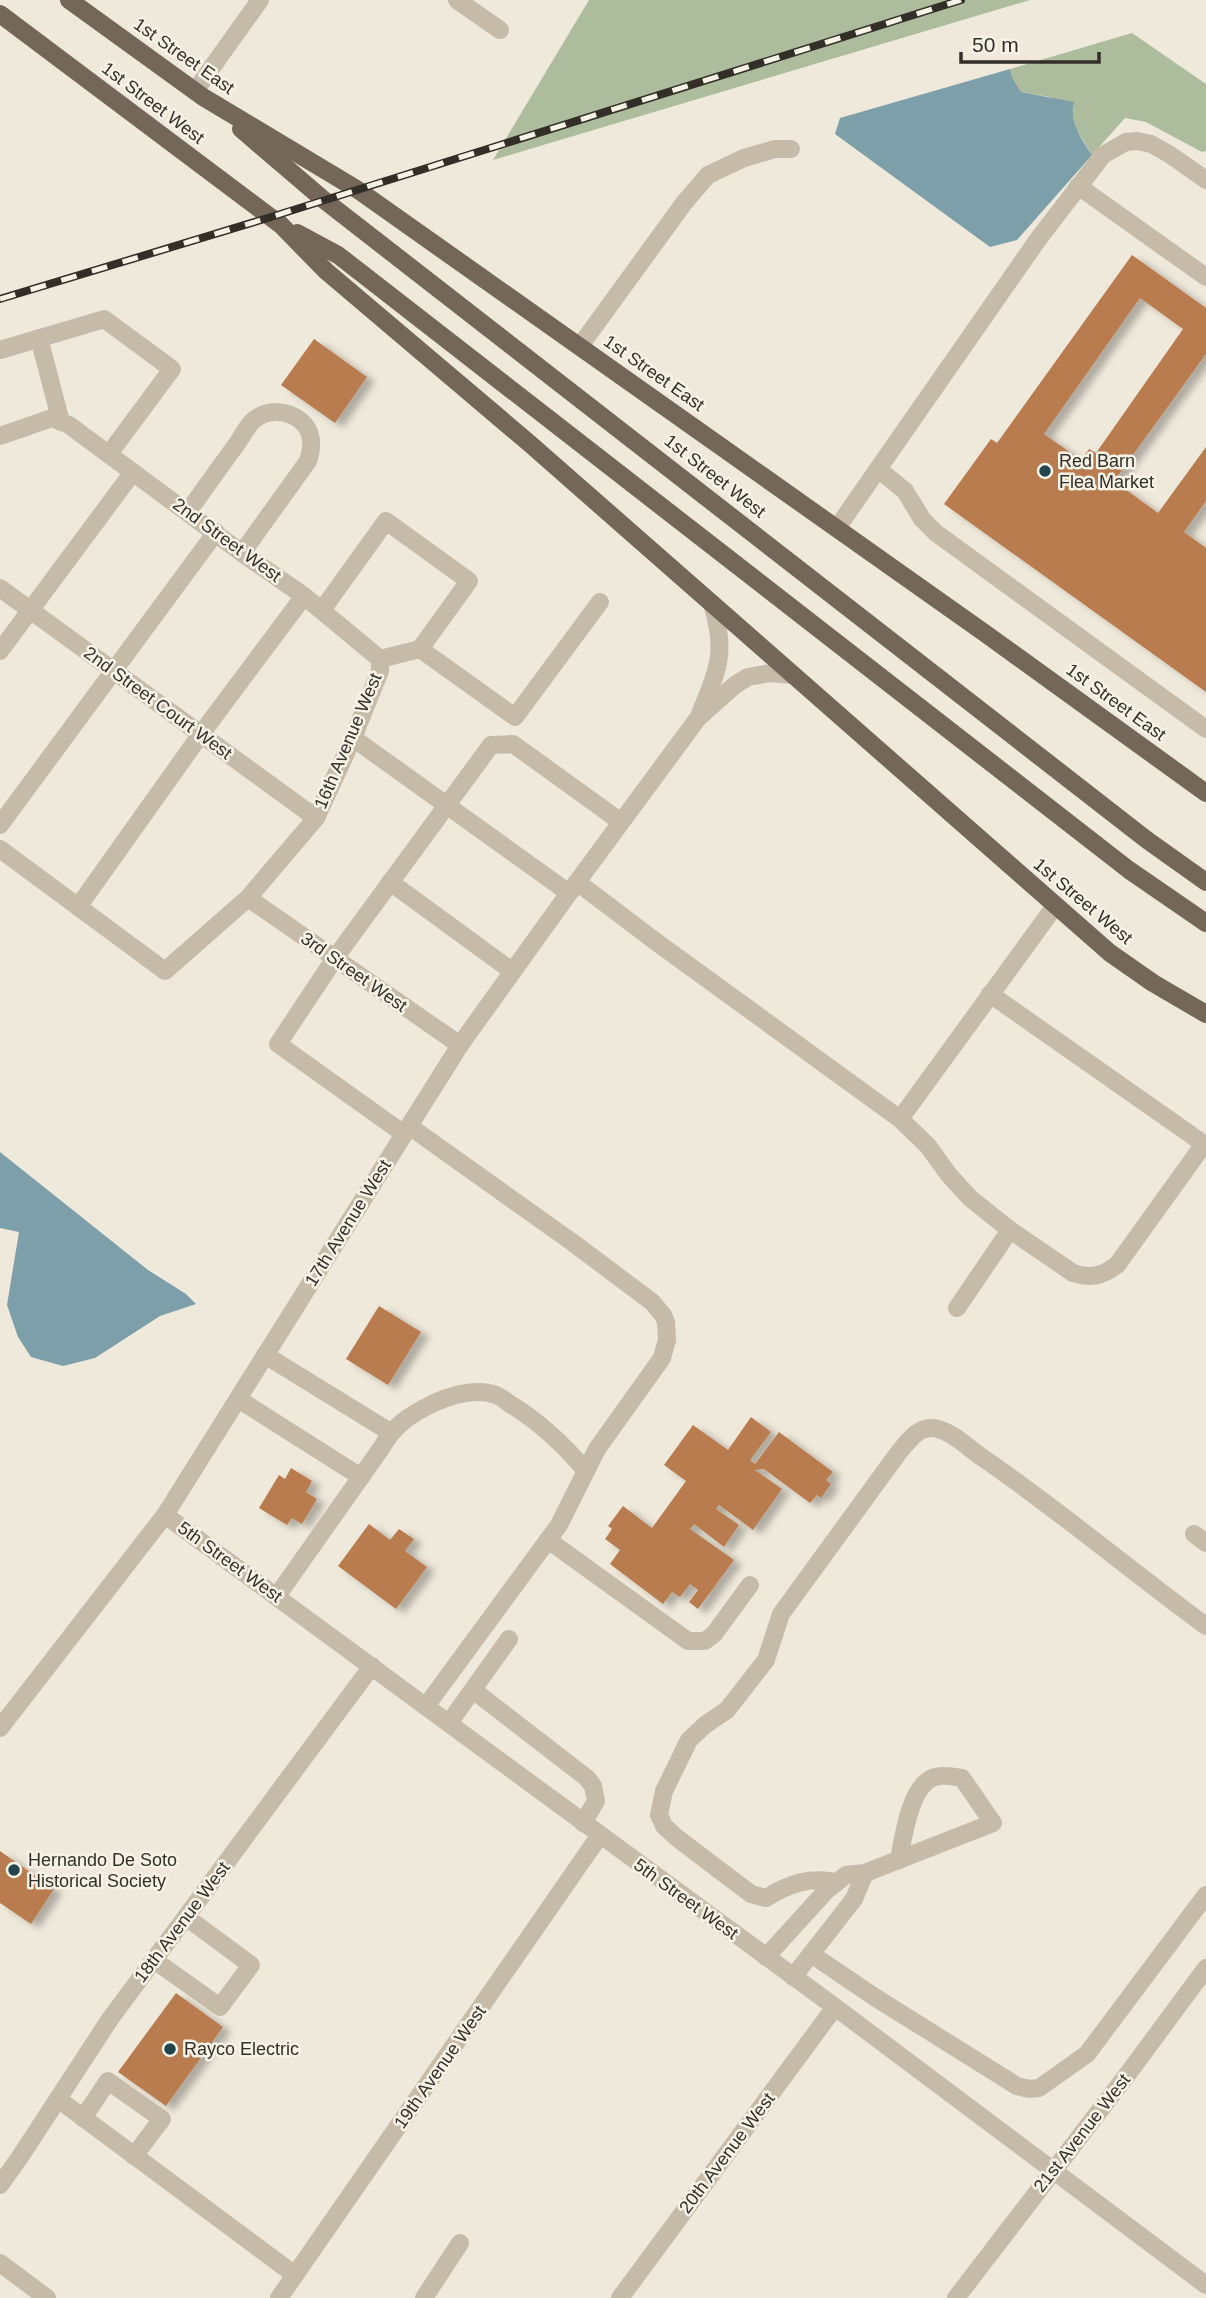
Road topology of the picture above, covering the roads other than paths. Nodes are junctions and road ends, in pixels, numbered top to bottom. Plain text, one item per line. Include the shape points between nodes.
1 (69, 0) edge
2 (260, 0) edge
3 (457, 0) edge
4 (0, 14) edge
5 (500, 30) dead end
6 (199, 94) junction
7 (791, 149) dead end
8 (1206, 180) edge
9 (1078, 186) junction
10 (281, 225) junction
11 (1206, 277) edge
12 (38, 338) junction
13 (580, 346) junction
14 (0, 350) edge
15 (61, 422) junction
16 (0, 436) edge
17 (109, 454) junction
18 (878, 468) junction
19 (133, 472) junction
20 (188, 512) junction
21 (837, 528) junction
22 (216, 532) junction
23 (242, 552) junction
24 (0, 588) edge
25 (304, 596) junction
26 (600, 602) dead end
27 (712, 604) junction
28 (30, 610) junction
29 (322, 610) junction
30 (420, 649) junction
31 (0, 651) edge
32 (380, 659) junction
33 (113, 670) junction
34 (792, 675) junction
35 (515, 717) junction
36 (698, 718) junction
37 (1206, 729) edge
38 (201, 734) junction
39 (353, 738) junction
40 (513, 744) junction
41 (1206, 793) edge
42 (446, 805) junction
43 (316, 818) junction
44 (621, 822) junction
45 (0, 825) edge
46 (0, 849) edge
47 (390, 882) junction
48 (1206, 883) edge
49 (573, 888) junction
50 (248, 898) junction
51 (1055, 906) junction
52 (78, 907) junction
53 (1206, 923) edge
54 (335, 958) junction
55 (512, 971) junction
56 (990, 993) junction
57 (1206, 1014) edge
58 (460, 1045) junction
59 (900, 1119) junction
60 (407, 1130) junction
61 (1010, 1230) junction
62 (957, 1308) dead end
63 (265, 1355) junction
64 (238, 1399) junction
65 (390, 1432) junction
66 (586, 1471) junction
67 (361, 1477) junction
68 (165, 1515) junction
69 (548, 1540) junction
70 (750, 1585) dead end
71 (277, 1597) junction
72 (1206, 1626) edge
73 (509, 1639) dead end
74 (372, 1666) junction
75 (473, 1690) junction
76 (426, 1706) junction
77 (449, 1723) junction
78 (0, 1728) edge
79 (583, 1823) junction
80 (600, 1835) junction
81 (899, 1860) junction
82 (865, 1873) junction
83 (836, 1882) junction
84 (1206, 1895) edge
85 (186, 1917) junction
86 (811, 1954) junction
87 (766, 1957) junction
88 (154, 1960) junction
89 (1206, 1968) edge
90 (793, 1977) junction
91 (835, 2007) junction
92 (58, 2099) junction
93 (83, 2118) junction
94 (134, 2156) junction
95 (1053, 2169) junction
96 (0, 2185) edge
97 (460, 2243) dead end
98 (0, 2263) edge
99 (295, 2275) junction
100 (1206, 2285) edge
101 (47, 2298) edge
102 (279, 2298) edge
103 (424, 2298) edge
104 (620, 2298) edge
105 (956, 2298) edge

1 - 6 main road, 1st Street East
2 - 6 street
3 - 5 street
4 - 10 main road, 1st Street West
6 - 13 main road, 1st Street East via 342,178
6 - 48 main road, 1st Street West via 324,200
7 - 13 street via 744,158 708,175
8 - 9 street via 1169,154 1137,141 1118,145 1103,155
9 - 11 street
9 - 18 street
10 - 27 main road, 1st Street West via 326,271
10 - 53 main road, 1st Street West via 338,255 1129,870
12 - 14 street
12 - 15 street
12 - 17 street via 104,319 172,369
13 - 21 main road, 1st Street East
15 - 16 street
15 - 17 street, 2nd Street West
17 - 19 street, 2nd Street West
18 - 21 street
18 - 37 street via 905,491 936,533
19 - 20 street, 2nd Street West
19 - 28 street
20 - 22 street, 2nd Street West
20 - 23 street via 256,419 285,412 300,420 311,439 308,461
21 - 41 main road, 1st Street East
22 - 23 street, 2nd Street West
22 - 33 street
23 - 25 street, 2nd Street West
24 - 28 street, 2nd Street Court West
25 - 29 street, 2nd Street West
25 - 38 street
26 - 35 street
27 - 34 main road, 1st Street West
27 - 36 street, 17th Avenue West via 721,651
28 - 31 street
28 - 33 street, 2nd Street Court West
29 - 30 street via 386,521 469,581
29 - 32 street, 2nd Street West
30 - 32 street
30 - 35 street
32 - 39 street, 16th Avenue West via 380,671
33 - 38 street, 2nd Street Court West
33 - 45 street
34 - 36 street, 17th Avenue West via 748,677
34 - 51 main road, 1st Street West
35 - 40 street
36 - 44 street, 17th Avenue West
38 - 43 street, 2nd Street Court West
38 - 52 street
39 - 42 street
39 - 43 street, 16th Avenue West
40 - 42 street via 491,745
40 - 44 street
42 - 47 street
42 - 49 street
43 - 50 street, 16th Avenue West
44 - 49 street, 17th Avenue West
46 - 52 street
47 - 54 street
47 - 55 street
49 - 55 street, 17th Avenue West
49 - 59 street
50 - 52 street, 16th Avenue West via 165,971
50 - 54 street, 3rd Street West
51 - 56 street
51 - 57 main road, 1st Street West via 1131,969
54 - 58 street, 3rd Street West
54 - 60 street via 278,1044
55 - 58 street, 17th Avenue West
56 - 59 street
56 - 61 street via 1204,1144 1117,1265 1107,1272 1084,1277 1073,1273
58 - 60 street, 17th Avenue West
59 - 61 street via 960,1187
60 - 63 street, 17th Avenue West
60 - 66 street via 572,1242 663,1315 667,1340 662,1358
61 - 62 street
63 - 64 street, 17th Avenue West
63 - 65 street
64 - 67 street
64 - 68 street, 17th Avenue West
65 - 66 street via 412,1413 439,1401 468,1392 496,1395 558,1439
65 - 67 street
66 - 69 street
67 - 71 street
68 - 71 street, 5th Street West
68 - 78 street, 17th Avenue West
69 - 70 street via 688,1641 705,1641 714,1634
69 - 76 street
71 - 74 street, 5th Street West
72 - 83 street via 1002,1471 945,1432 923,1429 899,1452 781,1614 766,1660 727,1710 689,1740 664,1791 659,1815 677,1838 751,1894 766,1898 785,1886 817,1879
73 - 75 street
74 - 76 street, 5th Street West
74 - 85 street, 18th Avenue West
75 - 77 street
75 - 79 street via 587,1778 596,1801
76 - 77 street, 5th Street West
77 - 79 street, 5th Street West
79 - 80 street, 5th Street West
80 - 87 street, 5th Street West
80 - 99 street, 19th Avenue West
81 - 81 street via 993,1823 962,1778 935,1776 924,1783 909,1812
81 - 82 street
82 - 83 street via 846,1875
82 - 86 street via 854,1899
83 - 87 street
84 - 86 street via 1087,2054 1039,2088 1017,2086
85 - 88 street, 18th Avenue West
85 - 88 street via 251,1965 220,2007
86 - 90 street
87 - 90 street, 5th Street West
88 - 92 street, 18th Avenue West
89 - 95 street, 21st Avenue West
90 - 91 street, 5th Street West
91 - 95 street, 5th Street West
91 - 104 street, 20th Avenue West
92 - 93 street
92 - 96 street, 18th Avenue West
93 - 94 street
93 - 94 street via 108,2081 162,2119
94 - 99 street
95 - 100 street, 5th Street West
95 - 105 street, 21st Avenue West
97 - 103 street
98 - 101 street
99 - 102 street, 19th Avenue West

